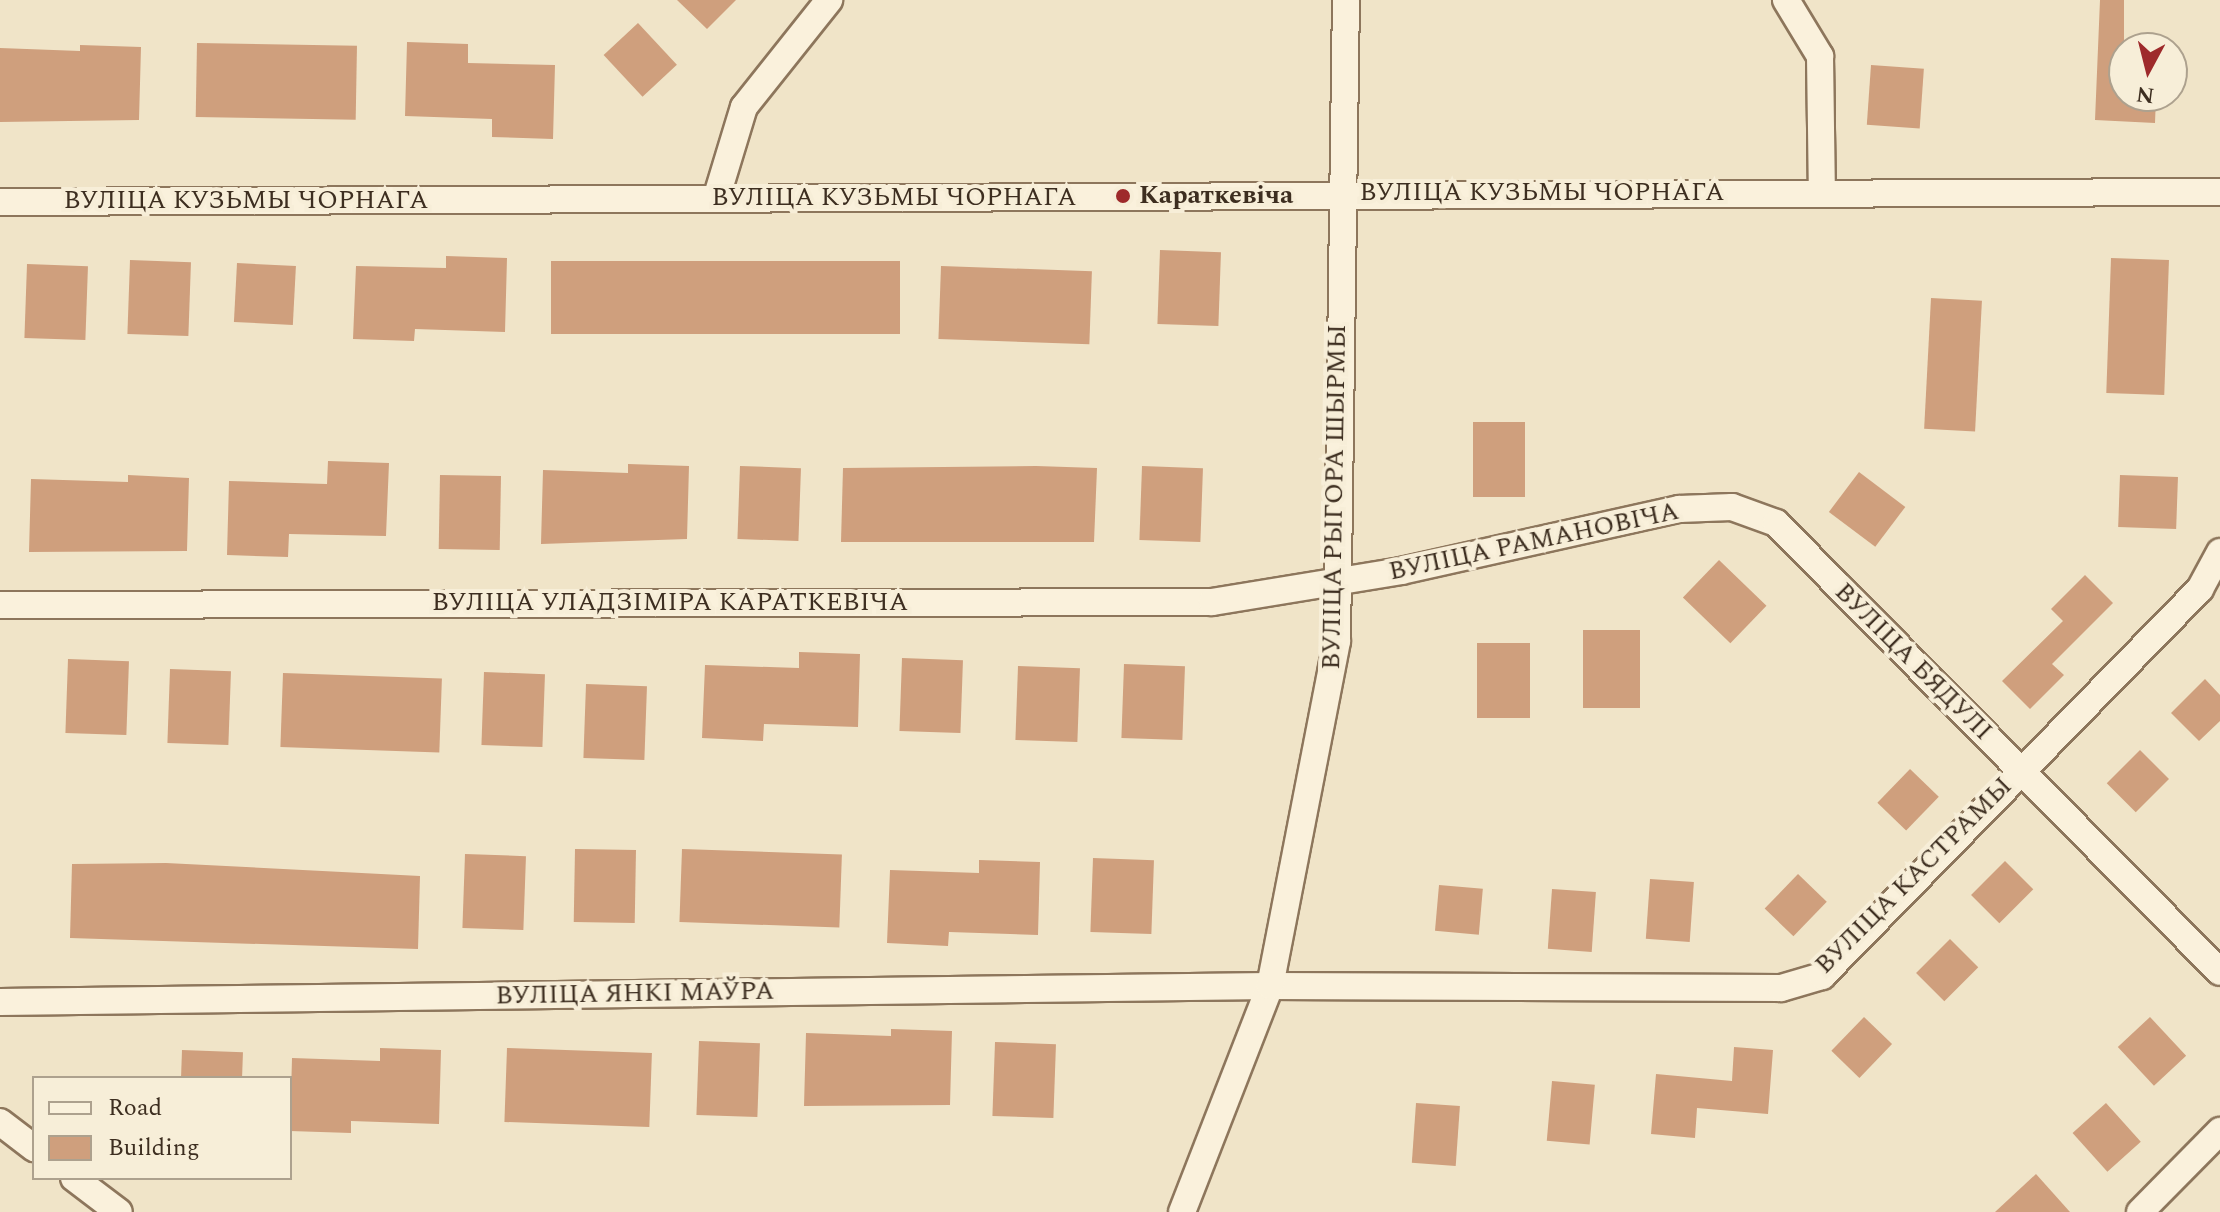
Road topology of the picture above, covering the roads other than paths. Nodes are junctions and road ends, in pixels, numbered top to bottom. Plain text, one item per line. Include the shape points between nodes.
1 (829, 0) edge
2 (1346, 0) edge
3 (1786, 0) edge
4 (2220, 192) edge
5 (1342, 193) junction
6 (1822, 193) junction
7 (716, 199) junction
8 (0, 202) edge
9 (1776, 523) joint
10 (2220, 552) edge
11 (1338, 582) junction
12 (0, 605) edge
13 (2019, 769) junction
14 (2220, 972) edge
15 (1270, 986) junction
16 (0, 1002) edge
17 (0, 1122) edge
18 (2220, 1131) edge
19 (32, 1146) edge
20 (77, 1180) edge
21 (119, 1212) edge
22 (1182, 1212) edge
23 (2140, 1212) edge

1 - 7 street via 744,107
2 - 5 street, ВУЛІЦА РЫГОРА ШЫРМЫ
3 - 6 street via 1820,56
4 - 6 street, ВУЛІЦА КУЗЬМЫ ЧОРНАГА
5 - 6 street, ВУЛІЦА КУЗЬМЫ ЧОРНАГА
5 - 7 street, ВУЛІЦА КУЗЬМЫ ЧОРНАГА
5 - 11 street, ВУЛІЦА РЫГОРА ШЫРМЫ
7 - 8 street, ВУЛІЦА КУЗЬМЫ ЧОРНАГА
9 - 11 street, ВУЛІЦА РАМАНОВІЧА via 1732,507 1679,509
9 - 13 street, ВУЛІЦА БЯДУЛІ
10 - 13 street, ВУЛІЦА КАСТРАМЫ via 2200,589
11 - 12 street, ВУЛІЦА УЛАДЗІМІРА КАРАТКЕВІЧА via 1212,602
11 - 15 street, ВУЛІЦА РЫГОРА ШЫРМЫ via 1337,641 1319,760
13 - 14 street, ВУЛІЦА БЯДУЛІ
13 - 15 street, ВУЛІЦА КАСТРАМЫ via 1822,976 1781,988
15 - 16 street, ВУЛІЦА ЯНКІ МАЎРА
15 - 22 street, ВУЛІЦА РЫГОРА ШЫРМЫ
17 - 19 street
18 - 23 street
20 - 21 street

